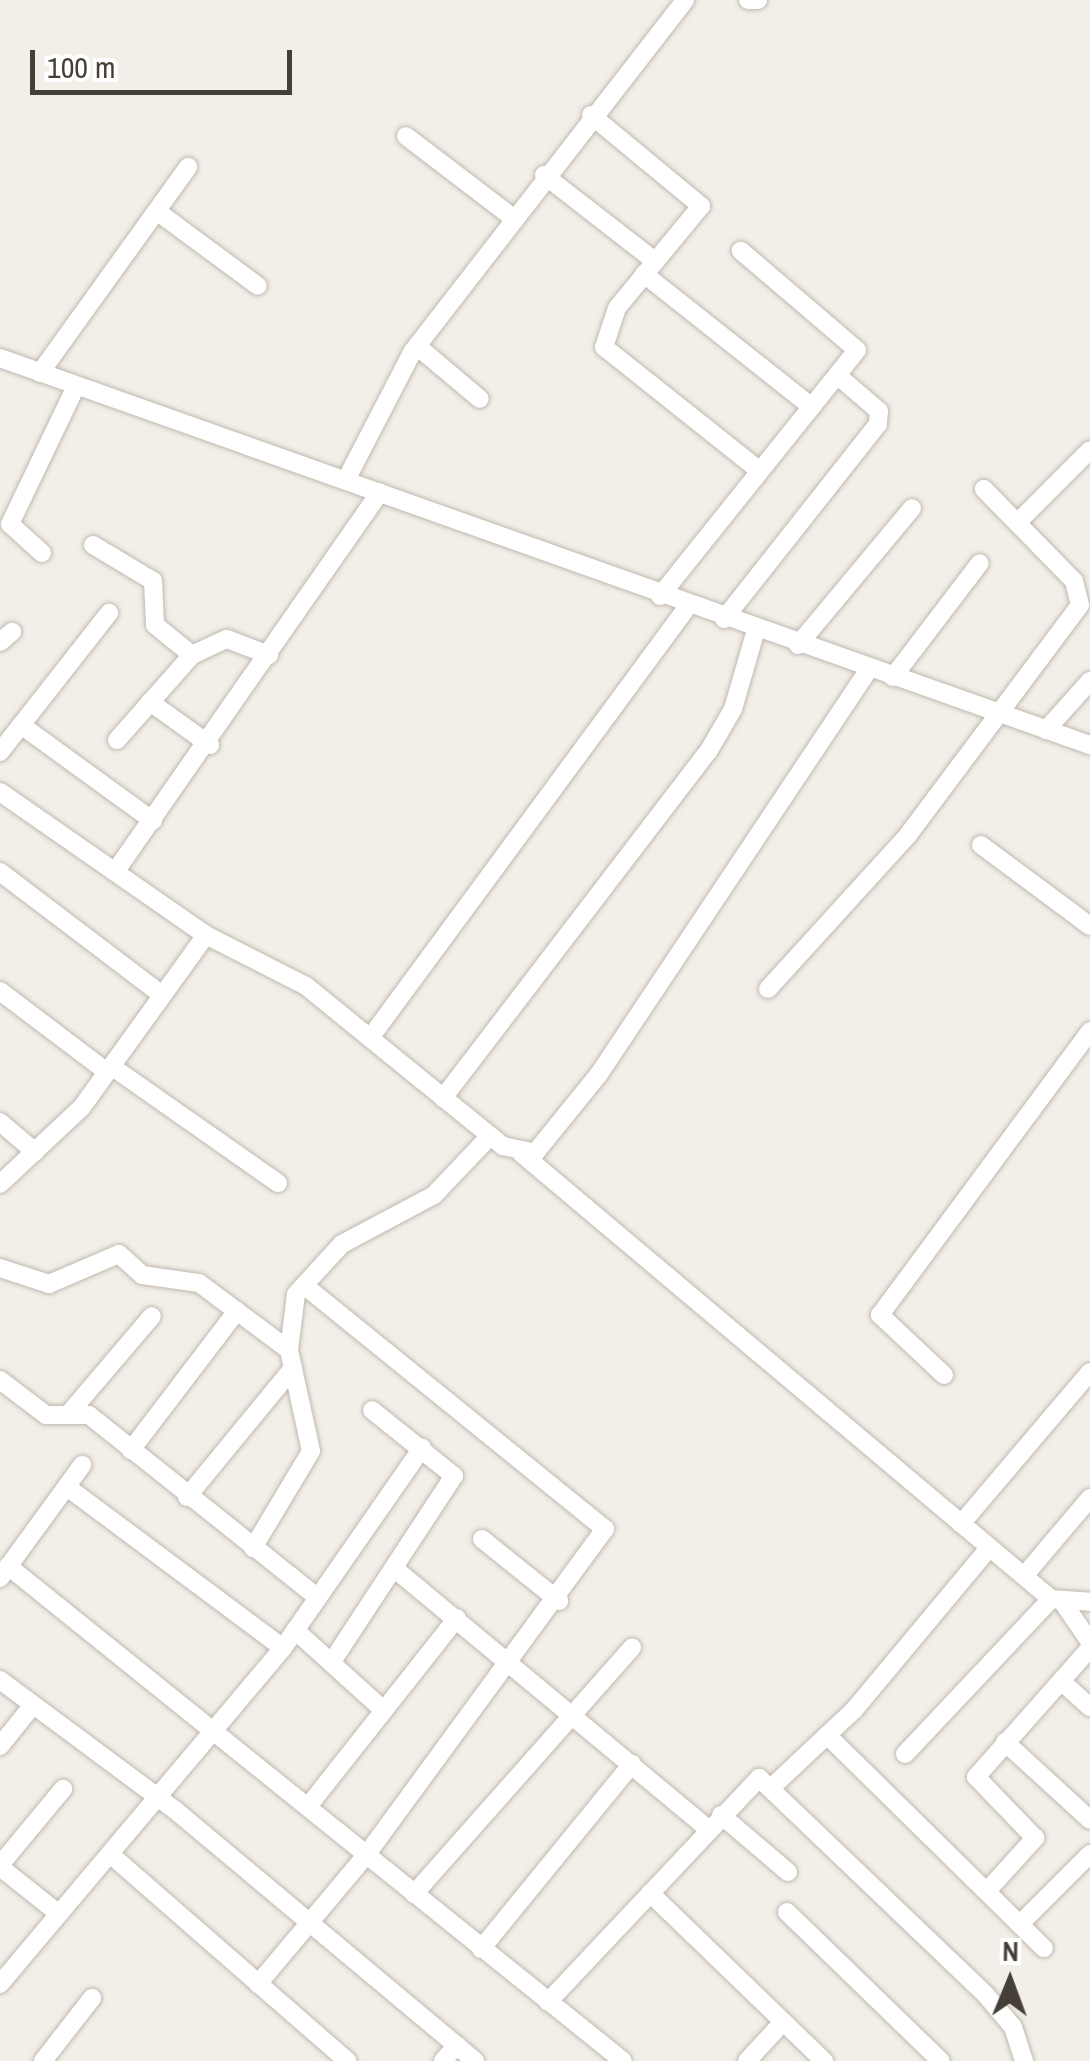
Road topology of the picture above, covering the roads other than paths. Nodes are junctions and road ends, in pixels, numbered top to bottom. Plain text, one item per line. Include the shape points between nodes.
1 (685, 0) edge
2 (748, 0) edge
3 (758, 0) edge
4 (591, 115) junction
5 (406, 136) dead end
6 (188, 168) dead end
7 (544, 175) junction
8 (158, 212) junction
9 (512, 217) junction
10 (741, 251) dead end
11 (650, 268) junction
12 (258, 286) dead end
13 (417, 346) junction
14 (0, 358) edge
15 (40, 373) junction
16 (838, 376) junction
17 (76, 386) junction
18 (480, 399) dead end
19 (812, 408) junction
20 (1090, 450) edge
21 (760, 471) junction
22 (346, 480) junction
23 (984, 489) dead end
24 (380, 492) junction
25 (912, 508) dead end
26 (1017, 523) junction
27 (92, 545) dead end
28 (42, 552) dead end
29 (980, 564) dead end
30 (660, 596) junction
31 (688, 606) junction
32 (110, 613) dead end
33 (724, 619) junction
34 (756, 630) junction
35 (798, 645) junction
36 (192, 655) junction
37 (269, 656) junction
38 (869, 669) junction
39 (893, 677) junction
40 (1090, 680) edge
41 (150, 702) junction
42 (998, 713) junction
43 (12, 727) edge
44 (1046, 730) junction
45 (117, 740) dead end
46 (210, 745) junction
47 (1090, 745) edge
48 (0, 752) edge
49 (0, 792) edge
50 (154, 820) junction
51 (981, 845) dead end
52 (0, 872) edge
53 (115, 872) junction
54 (1090, 926) edge
55 (206, 936) junction
56 (768, 989) dead end
57 (0, 991) edge
58 (162, 995) junction
59 (1090, 1031) edge
60 (370, 1038) junction
61 (109, 1069) junction
62 (443, 1098) junction
63 (0, 1122) edge
64 (490, 1136) junction
65 (35, 1152) junction
66 (521, 1154) junction
67 (278, 1183) dead end
68 (0, 1184) edge
69 (1, 1271) edge
70 (304, 1286) junction
71 (237, 1310) junction
72 (152, 1316) dead end
73 (291, 1359) junction
74 (1090, 1372) edge
75 (944, 1374) dead end
76 (0, 1380) edge
77 (72, 1410) junction
78 (372, 1410) dead end
79 (422, 1448) junction
80 (131, 1450) junction
81 (82, 1465) dead end
82 (66, 1486) junction
83 (188, 1498) junction
84 (1090, 1498) edge
85 (960, 1524) junction
86 (482, 1539) dead end
87 (253, 1548) junction
88 (989, 1548) junction
89 (395, 1569) junction
90 (4, 1572) edge
91 (1024, 1576) junction
92 (317, 1597) junction
93 (559, 1601) junction
94 (1058, 1602) junction
95 (1090, 1602) edge
96 (457, 1618) junction
97 (295, 1630) junction
98 (1090, 1645) edge
99 (283, 1648) junction
100 (632, 1648) dead end
101 (331, 1663) junction
102 (510, 1665) junction
103 (0, 1680) edge
104 (1060, 1681) junction
105 (34, 1705) junction
106 (1090, 1707) edge
107 (382, 1709) junction
108 (570, 1712) junction
109 (216, 1726) junction
110 (827, 1735) junction
111 (1005, 1742) junction
112 (0, 1746) edge
113 (905, 1754) dead end
114 (632, 1764) junction
115 (774, 1786) junction
116 (62, 1789) dead end
117 (158, 1798) junction
118 (310, 1804) junction
119 (1090, 1820) edge
120 (714, 1822) junction
121 (110, 1854) junction
122 (367, 1854) junction
123 (1090, 1854) edge
124 (0, 1866) edge
125 (788, 1872) dead end
126 (987, 1891) junction
127 (650, 1893) junction
128 (414, 1894) junction
129 (788, 1912) dead end
130 (59, 1914) junction
131 (309, 1921) junction
132 (1020, 1924) junction
133 (1044, 1948) dead end
134 (481, 1950) junction
135 (3, 1975) edge
136 (258, 1984) junction
137 (92, 1998) dead end
138 (548, 2002) junction
139 (784, 2022) junction
140 (457, 2045) junction
141 (43, 2061) edge
142 (346, 2061) edge
143 (443, 2061) edge
144 (475, 2061) edge
145 (623, 2061) edge
146 (747, 2061) edge
147 (824, 2061) edge
148 (940, 2061) edge
149 (1024, 2061) edge

1 - 4 street
2 - 3 street
4 - 7 street
4 - 11 street via 698,200 694,218
5 - 9 street
6 - 8 street
7 - 9 street
7 - 11 street
8 - 12 street
8 - 15 street
9 - 13 street
10 - 16 street via 853,342 858,350
11 - 19 street
11 - 21 street via 608,322 610,357
13 - 18 street
13 - 22 street
14 - 15 street
15 - 17 street
16 - 19 street
16 - 33 street via 879,411 878,424
17 - 22 street
17 - 28 street via 10,524
19 - 21 street
20 - 26 street
21 - 30 street
22 - 24 street
23 - 26 street
24 - 30 street
24 - 37 street
25 - 35 street
26 - 42 street via 1081,596
27 - 36 street via 154,581 155,625
29 - 39 street
30 - 31 street
31 - 33 street
31 - 60 street
32 - 43 street
33 - 34 street
34 - 35 street
34 - 62 street via 733,710 708,752
35 - 38 street
36 - 37 street via 228,639
36 - 41 street
37 - 46 street
38 - 39 street
38 - 66 street via 600,1074 542,1148
39 - 42 street
40 - 44 street
41 - 45 street
41 - 46 street
42 - 44 street
42 - 56 street via 908,834
43 - 48 street
43 - 50 street
44 - 47 street
46 - 50 street
49 - 53 street
50 - 53 street
51 - 54 street
52 - 58 street
53 - 55 street
55 - 58 street
55 - 60 street via 306,986
57 - 61 street
58 - 61 street
59 - 75 street via 880,1315
60 - 62 street
61 - 65 street
61 - 67 street
62 - 64 street
63 - 65 street
64 - 66 street
64 - 70 street via 434,1195 342,1244
65 - 68 street
66 - 85 street
69 - 71 street via 58,1284 119,1254 149,1278 184,1274
70 - 73 street via 291,1303
70 - 93 street via 605,1529
71 - 73 street
71 - 80 street
72 - 77 street
73 - 83 street
73 - 87 street via 310,1451
74 - 85 street
76 - 77 street via 46,1416
77 - 80 street
78 - 79 street
79 - 89 street via 454,1476
79 - 92 street
80 - 83 street
81 - 82 street
82 - 90 street
82 - 99 street
83 - 87 street
84 - 91 street
85 - 88 street
86 - 93 street
87 - 92 street
88 - 91 street
88 - 110 street
89 - 96 street
89 - 101 street
90 - 109 street
91 - 94 street
92 - 97 street
93 - 102 street
94 - 95 street
94 - 98 street
94 - 113 street
96 - 102 street
96 - 107 street
97 - 99 street
97 - 101 street
98 - 104 street
99 - 109 street
100 - 108 street
101 - 107 street
102 - 108 street
102 - 122 street
103 - 105 street
104 - 106 street
104 - 111 street
105 - 112 street
105 - 117 street
107 - 118 street
108 - 114 street
108 - 128 street
109 - 117 street
109 - 118 street
110 - 115 street
110 - 126 street
111 - 119 street
111 - 126 street via 976,1777 1036,1838
114 - 120 street
114 - 134 street
115 - 120 street via 752,1781
115 - 149 street via 985,1994 1013,2026
116 - 124 street
117 - 121 street
117 - 131 street
118 - 122 street
120 - 125 street
120 - 127 street
121 - 130 street
121 - 136 street
122 - 128 street
122 - 131 street
123 - 132 street
124 - 130 street
126 - 132 street
127 - 138 street
127 - 139 street
128 - 134 street
129 - 148 street
130 - 135 street
131 - 136 street
131 - 140 street
132 - 133 street
134 - 138 street
136 - 142 street
137 - 141 street
138 - 145 street
139 - 146 street
139 - 147 street
140 - 143 street
140 - 144 street

